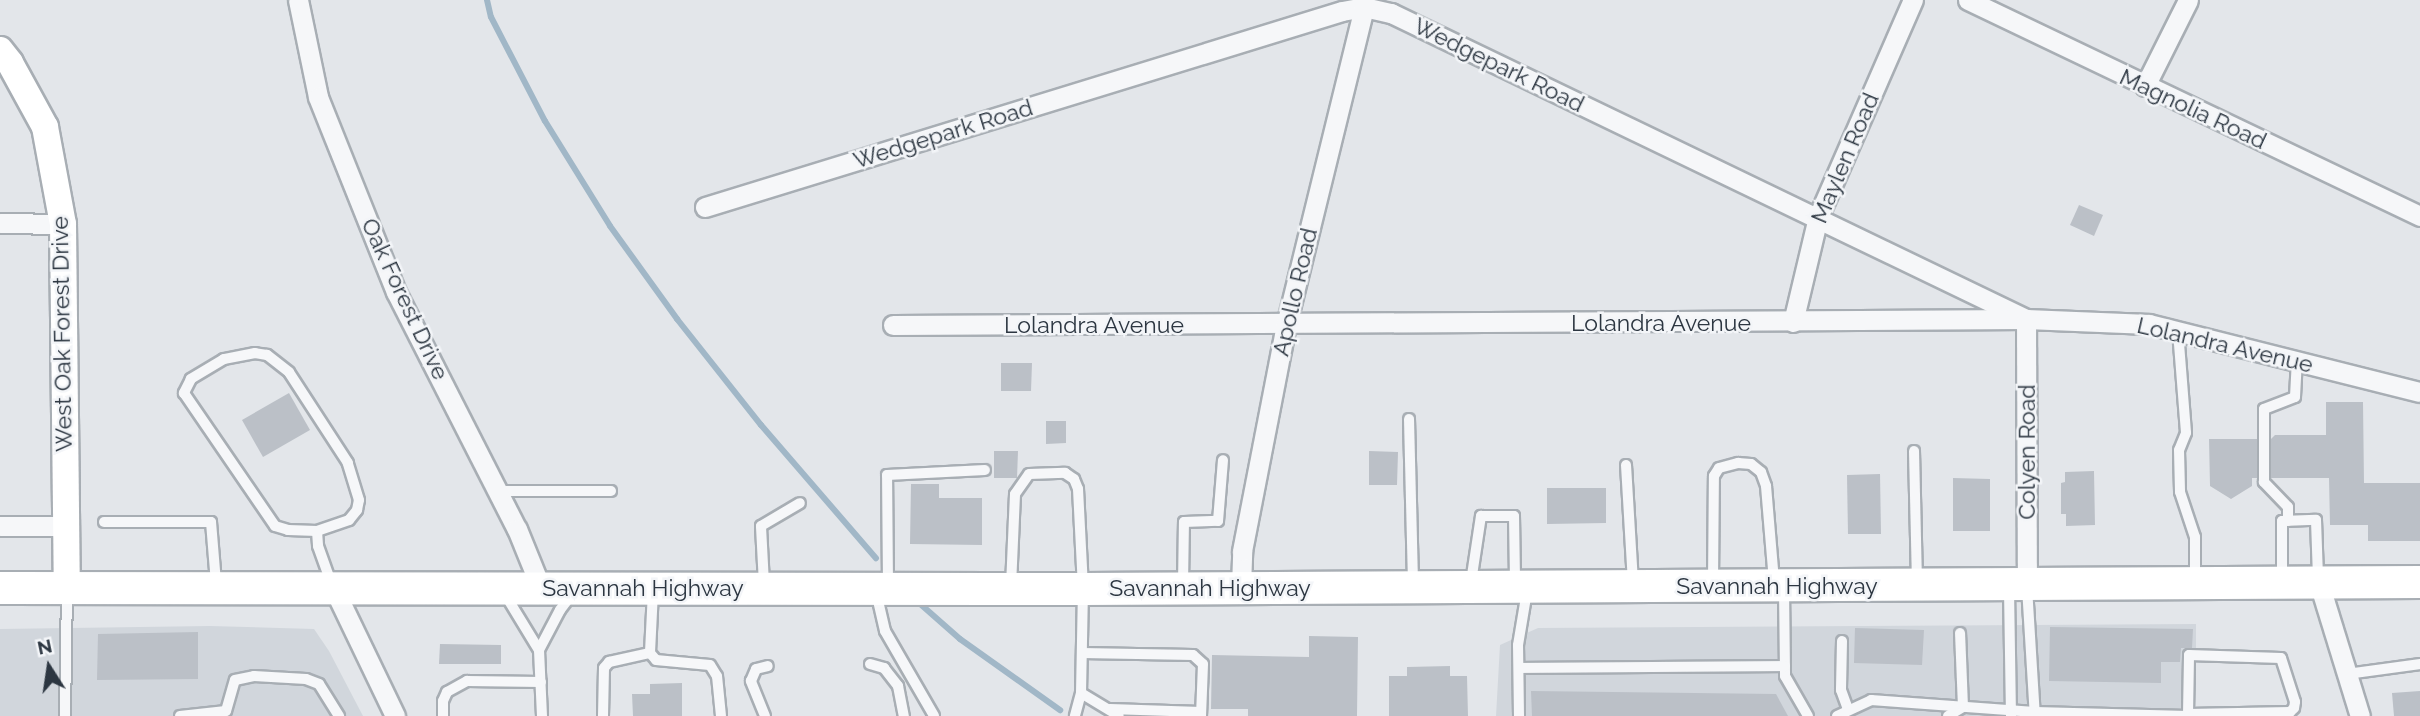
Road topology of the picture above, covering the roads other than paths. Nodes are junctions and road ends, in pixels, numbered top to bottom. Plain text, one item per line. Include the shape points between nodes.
1 (298, 0) edge
2 (1913, 0) edge
3 (1968, 0) edge
4 (2188, 0) edge
5 (1363, 3) edge
6 (0, 50) edge
7 (2146, 86) junction
8 (705, 207) dead end
9 (2420, 216) edge
10 (1818, 217) junction
11 (0, 223) edge
12 (63, 224) junction
13 (2026, 319) junction
14 (1793, 322) junction
15 (893, 325) dead end
16 (1286, 325) junction
17 (2178, 331) junction
18 (2297, 361) junction
19 (2420, 392) edge
20 (1409, 419) dead end
21 (1914, 451) dead end
22 (1223, 460) dead end
23 (1626, 465) dead end
24 (985, 470) dead end
25 (498, 491) junction
26 (611, 491) dead end
27 (800, 503) dead end
28 (2288, 521) junction
29 (104, 522) dead end
30 (0, 526) edge
31 (65, 526) junction
32 (317, 531) junction
33 (2420, 582) edge
34 (2282, 583) junction
35 (2319, 583) junction
36 (2018, 584) junction
37 (2195, 584) junction
38 (1917, 585) junction
39 (1633, 586) junction
40 (1713, 586) junction
41 (1779, 586) junction
42 (216, 587) junction
43 (541, 587) junction
44 (1241, 587) junction
45 (1413, 587) junction
46 (1471, 587) junction
47 (1522, 587) junction
48 (0, 588) edge
49 (499, 588) junction
50 (577, 588) junction
51 (653, 588) junction
52 (764, 588) junction
53 (882, 588) junction
54 (1183, 588) junction
55 (67, 589) junction
56 (334, 589) junction
57 (1011, 589) junction
58 (1083, 589) junction
59 (1960, 633) dead end
60 (1842, 641) dead end
61 (540, 650) junction
62 (650, 653) junction
63 (1082, 653) junction
64 (870, 664) dead end
65 (2420, 664) edge
66 (768, 666) dead end
67 (1785, 666) junction
68 (1519, 668) junction
69 (2347, 674) junction
70 (541, 682) junction
71 (1081, 693) junction
72 (1963, 707) junction
73 (1110, 709) junction
74 (1848, 709) junction
75 (2295, 712) edge
76 (336, 713) edge
77 (2011, 713) edge
78 (226, 714) edge
79 (1201, 714) edge
80 (2035, 714) edge
81 (2082, 715) edge
82 (2132, 715) edge
83 (2188, 715) edge
84 (65, 716) edge
85 (180, 716) edge
86 (395, 716) edge
87 (443, 716) edge
88 (542, 716) edge
89 (603, 716) edge
90 (721, 716) edge
91 (765, 716) edge
92 (904, 716) edge
93 (934, 716) edge
94 (1075, 716) edge
95 (1119, 716) edge
96 (1520, 716) edge
97 (1808, 716) edge
98 (1837, 716) edge
99 (1948, 716) edge
100 (2360, 716) edge

1 - 25 street, Oak Forest Drive via 318,97 396,292
2 - 10 street, Maylen Road
3 - 7 street, Magnolia Road
4 - 7 street
5 - 8 street, Wedgepark Road
5 - 10 street, Wedgepark Road
5 - 16 street, Apollo Road
6 - 12 main road, West Oak Forest Drive via 45,127
7 - 9 street, Magnolia Road
10 - 13 street, Wedgepark Road
10 - 14 street, Maylen Road
11 - 12 street
12 - 31 main road, West Oak Forest Drive
13 - 14 street, Lolandra Avenue
13 - 17 street, Lolandra Avenue via 2149,324
13 - 36 street, Colyen Road
14 - 16 street, Lolandra Avenue
15 - 16 street, Lolandra Avenue
16 - 44 street, Apollo Road via 1242,551
17 - 18 street, Lolandra Avenue
17 - 37 lane via 2186,433 2179,450 2180,492 2194,537
18 - 19 street, Lolandra Avenue
18 - 28 lane via 2295,397 2263,409 2264,482 2288,507
20 - 45 lane
21 - 38 lane
22 - 54 lane via 1218,521 1184,522
23 - 39 lane
24 - 53 lane via 887,475
25 - 26 lane
25 - 43 street, Oak Forest Drive
27 - 52 lane via 761,526
28 - 34 lane via 2282,521
28 - 35 lane via 2316,520
29 - 42 lane via 211,522
30 - 31 street
31 - 55 main road, West Oak Forest Drive
32 - 32 lane via 275,526 184,393 191,379 224,359 255,353 268,355 289,372 348,463 359,500 349,520
32 - 56 lane
33 - 35 highway, Savannah Highway
34 - 35 highway, Savannah Highway
34 - 37 highway, Savannah Highway
35 - 69 street
36 - 37 highway, Savannah Highway
36 - 38 highway, Savannah Highway
36 - 77 lane
36 - 80 lane
38 - 41 highway, Savannah Highway
39 - 40 highway, Savannah Highway
39 - 47 highway, Savannah Highway
40 - 41 highway, Savannah Highway
40 - 41 lane via 1714,476 1719,468 1738,463 1751,464 1761,472 1766,486
41 - 67 lane
42 - 55 highway, Savannah Highway
42 - 56 highway, Savannah Highway
43 - 49 highway, Savannah Highway
43 - 50 highway, Savannah Highway
44 - 45 highway, Savannah Highway
44 - 54 highway, Savannah Highway
45 - 46 highway, Savannah Highway
46 - 47 highway, Savannah Highway
46 - 47 lane via 1481,516 1514,516
47 - 68 lane
48 - 55 highway, Savannah Highway
49 - 56 highway, Savannah Highway
49 - 61 lane
50 - 51 highway, Savannah Highway
50 - 61 lane
51 - 52 highway, Savannah Highway
51 - 62 lane
52 - 53 highway, Savannah Highway
53 - 57 highway, Savannah Highway
53 - 93 lane via 885,631
54 - 58 highway, Savannah Highway
55 - 84 lane
56 - 86 street
57 - 58 highway, Savannah Highway
57 - 58 lane via 1015,494 1029,474 1065,473 1078,489
58 - 63 lane
59 - 72 lane
60 - 74 lane via 1841,690
61 - 70 lane
62 - 89 lane via 609,662 604,668
62 - 90 lane via 656,660 710,665 717,676
63 - 71 lane
63 - 79 lane via 1193,655 1203,664
64 - 92 lane via 884,668 898,686
65 - 69 lane
66 - 91 lane via 756,669 751,681
67 - 68 lane
67 - 97 lane via 1785,676
68 - 96 lane
69 - 100 street
70 - 87 lane via 467,681 453,686 443,701
70 - 88 lane
71 - 73 lane
71 - 94 lane
72 - 74 lane via 1871,699
72 - 77 lane
72 - 99 lane
73 - 79 lane
73 - 95 lane
74 - 98 lane
75 - 83 lane
75 - 83 lane via 2281,658 2189,654
76 - 78 lane via 319,684 254,676 235,680
77 - 80 lane
78 - 85 lane
80 - 81 lane
81 - 82 lane
82 - 83 lane

